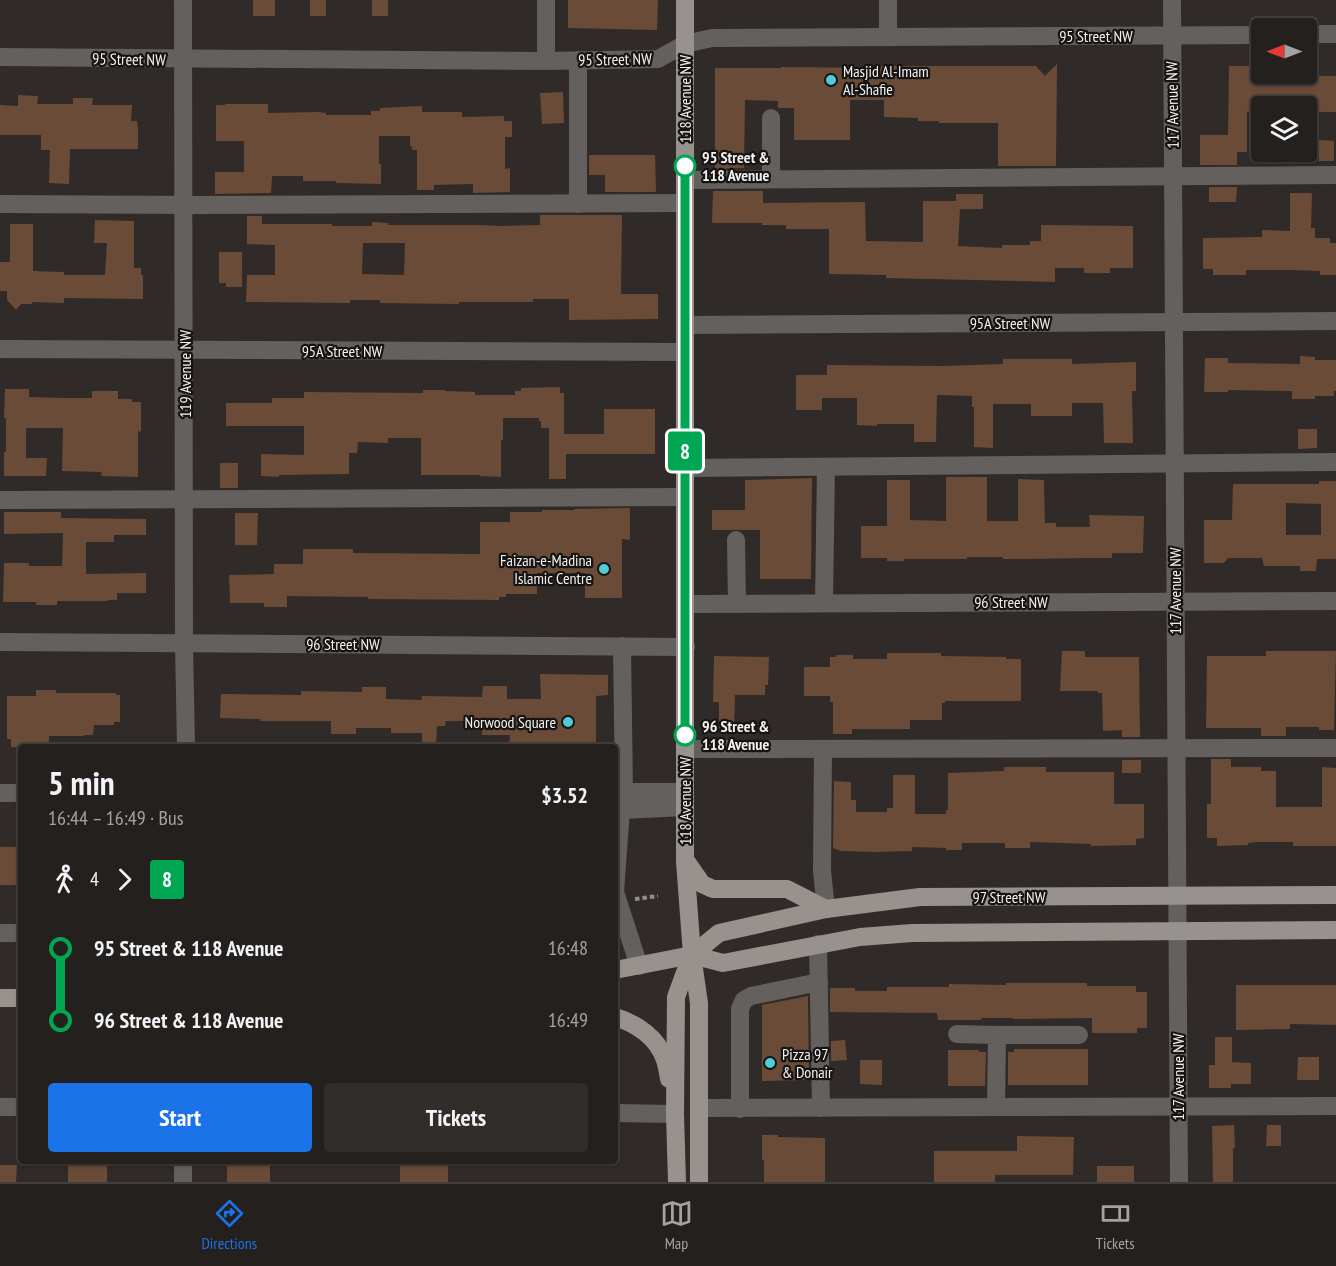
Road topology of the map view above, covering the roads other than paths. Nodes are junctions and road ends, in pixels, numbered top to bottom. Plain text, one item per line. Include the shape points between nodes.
1 (183, 0) edge
2 (546, 0) edge
3 (685, 0) edge
4 (888, 0) edge
5 (1172, 0) edge
6 (1251, 34) edge
7 (1317, 34) edge
8 (1336, 34) edge
9 (1172, 35) junction
10 (888, 37) junction
11 (685, 44) junction
12 (0, 57) edge
13 (184, 59) junction
14 (578, 60) junction
15 (546, 61) junction
16 (771, 118) dead end
17 (1336, 175) edge
18 (1173, 176) junction
19 (771, 179) junction
20 (685, 180) junction
21 (685, 203) junction
22 (0, 204) edge
23 (578, 204) junction
24 (184, 205) junction
25 (1336, 321) edge
26 (1173, 322) junction
27 (685, 325) junction
28 (0, 349) edge
29 (185, 350) junction
30 (685, 352) junction
31 (1174, 462) junction
32 (1336, 462) edge
33 (826, 467) junction
34 (685, 468) junction
35 (685, 497) junction
36 (185, 499) junction
37 (0, 500) edge
38 (736, 540) dead end
39 (1175, 601) junction
40 (1336, 601) edge
41 (824, 603) junction
42 (686, 604) junction
43 (737, 604) junction
44 (0, 642) edge
45 (179, 643) junction
46 (622, 646) junction
47 (686, 647) junction
48 (186, 744) edge
49 (1176, 748) junction
50 (1336, 748) edge
51 (685, 749) junction
52 (823, 749) junction
53 (619, 792) edge
54 (0, 793) edge
55 (18, 793) edge
56 (685, 799) junction
57 (618, 848) edge
58 (685, 861) junction
59 (1336, 895) edge
60 (1177, 896) junction
61 (618, 901) edge
62 (826, 909) junction
63 (1336, 930) edge
64 (1177, 931) junction
65 (0, 933) edge
66 (18, 933) edge
67 (818, 944) junction
68 (692, 954) junction
69 (639, 966) junction
70 (618, 970) edge
71 (819, 982) junction
72 (0, 998) edge
73 (18, 998) edge
74 (618, 1018) edge
75 (957, 1034) dead end
76 (997, 1035) junction
77 (1079, 1035) dead end
78 (1336, 1106) edge
79 (0, 1107) edge
80 (18, 1107) edge
81 (996, 1107) junction
82 (1178, 1107) junction
83 (699, 1108) junction
84 (821, 1108) junction
85 (740, 1109) junction
86 (618, 1113) edge
87 (675, 1114) junction
88 (183, 1164) edge
89 (183, 1182) edge
90 (676, 1182) edge
91 (699, 1182) edge
92 (1179, 1182) edge

1 - 13 street, 119 Avenue NW
2 - 15 street
3 - 11 main road, 118 Avenue NW
4 - 10 street
5 - 9 street, 117 Avenue NW
6 - 9 street, 95 Street NW
7 - 8 street
9 - 10 street, 95 Street NW
9 - 18 street, 117 Avenue NW
10 - 11 street, 95 Street NW via 712,38
11 - 14 street, 95 Street NW via 658,59
11 - 20 main road, 118 Avenue NW
12 - 13 street, 95 Street NW
13 - 15 street, 95 Street NW
13 - 24 street, 119 Avenue NW
14 - 15 street, 95 Street NW
14 - 23 street
16 - 19 street
17 - 18 street
18 - 19 street
18 - 26 street, 117 Avenue NW
19 - 20 street
20 - 21 main road, 118 Avenue NW
21 - 23 street
21 - 27 main road, 118 Avenue NW
22 - 24 street
23 - 24 street
24 - 29 street, 119 Avenue NW
25 - 26 street, 95A Street NW
26 - 27 street, 95A Street NW
26 - 31 street, 117 Avenue NW
27 - 30 main road, 118 Avenue NW
28 - 29 street, 95A Street NW
29 - 30 street, 95A Street NW
29 - 36 street, 119 Avenue NW
30 - 34 main road, 118 Avenue NW
31 - 32 street
31 - 33 street
31 - 39 street, 117 Avenue NW
33 - 34 street
33 - 41 street
34 - 35 main road, 118 Avenue NW
35 - 36 street
35 - 42 main road, 118 Avenue NW
36 - 37 street
36 - 45 street, 119 Avenue NW
38 - 43 street
39 - 40 street, 96 Street NW
39 - 41 street, 96 Street NW
39 - 49 street, 117 Avenue NW
41 - 43 street, 96 Street NW
42 - 43 street, 96 Street NW
42 - 47 main road, 118 Avenue NW
44 - 45 street, 96 Street NW
45 - 46 street, 96 Street NW
45 - 48 street, 119 Avenue NW
46 - 47 street, 96 Street NW
46 - 53 street
47 - 51 main road, 118 Avenue NW
49 - 50 street
49 - 52 street
49 - 60 street, 117 Avenue NW
51 - 52 street
51 - 56 main road, 118 Avenue NW
52 - 62 street via 822,872
53 - 56 street
54 - 55 street
56 - 57 street via 621,810
56 - 58 main road, 118 Avenue NW
58 - 62 main road via 702,884 713,889 787,889
58 - 68 main road, 118 Avenue NW
59 - 60 main road, 97 Street NW
60 - 62 main road, 97 Street NW via 920,897
60 - 64 street, 117 Avenue NW
61 - 69 street
62 - 68 main road, 97 Street NW via 719,933
63 - 64 main road, 97 Street NW
64 - 67 main road, 97 Street NW via 912,933
64 - 82 street, 117 Avenue NW
65 - 66 street
67 - 68 main road, 97 Street NW via 723,963
67 - 71 street
68 - 69 main road, 97 Street NW
68 - 83 main road, 118 Avenue NW via 699,1003
68 - 87 main road, 118 Avenue NW via 676,997
69 - 70 main road, 97 Street NW
71 - 84 street
71 - 85 street via 744,1000 740,1009
72 - 73 main road
74 - 87 main road via 657,1043 665,1059
75 - 76 street
76 - 77 street
76 - 81 street
78 - 82 street
79 - 80 street
81 - 82 street
81 - 84 street
82 - 92 street, 117 Avenue NW
83 - 85 street
83 - 91 main road, 118 Avenue NW
84 - 85 street
86 - 87 street
87 - 90 main road, 118 Avenue NW
88 - 89 street

